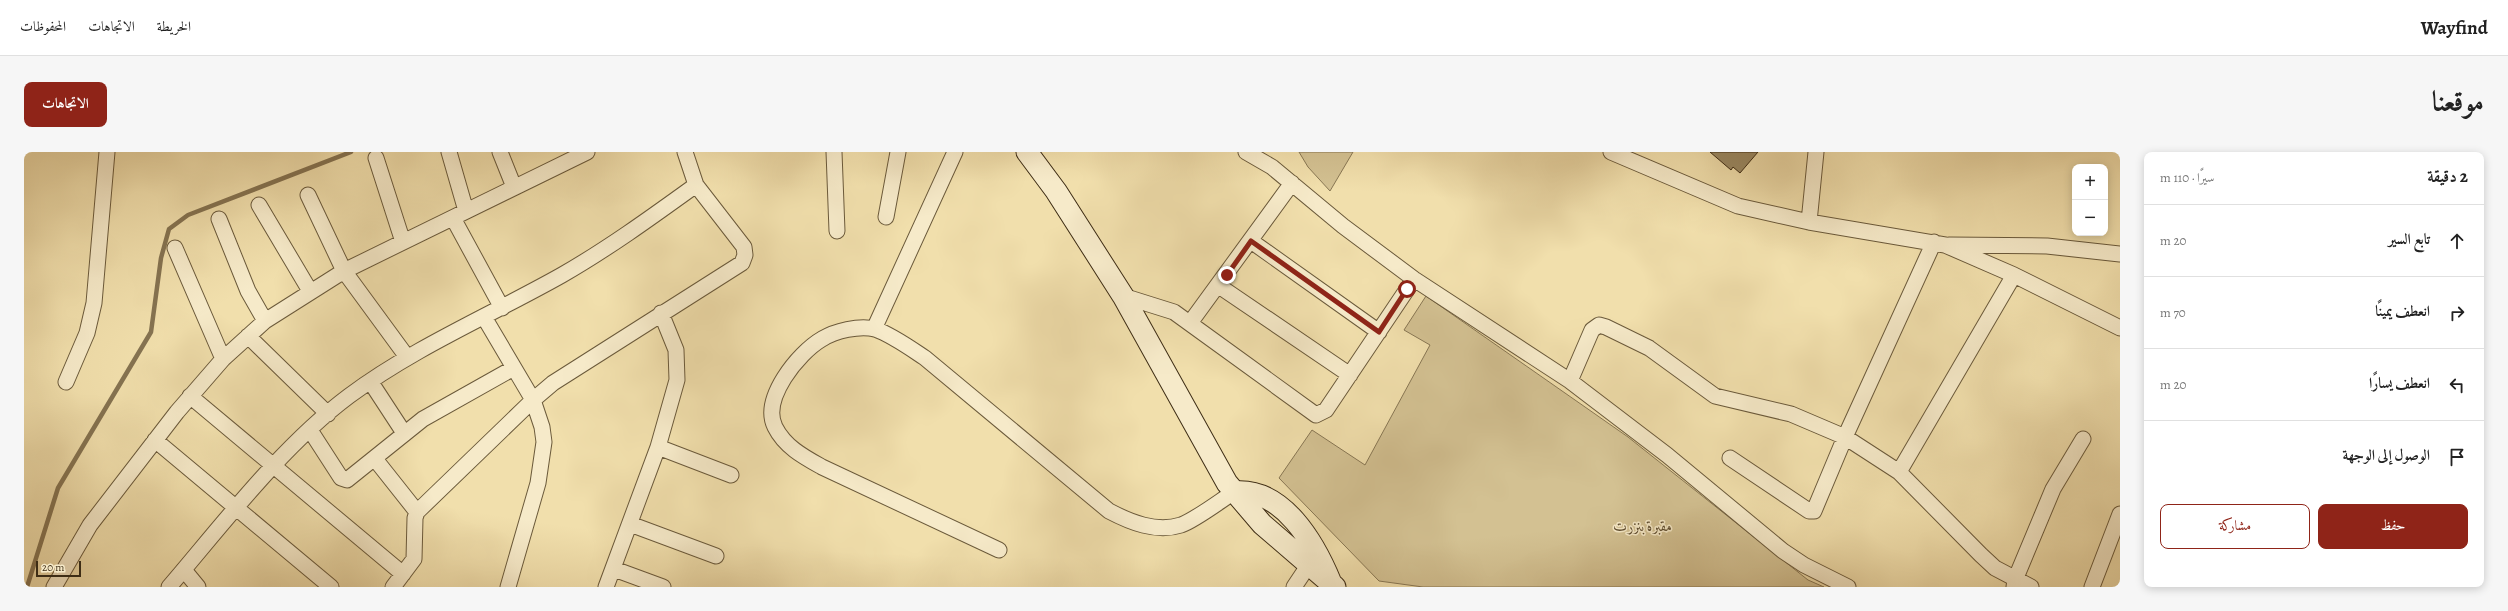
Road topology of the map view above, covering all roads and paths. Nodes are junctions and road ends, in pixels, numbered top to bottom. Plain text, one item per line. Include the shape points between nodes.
1 (107, 152) edge
2 (449, 152) edge
3 (500, 152) edge
4 (587, 152) edge
5 (685, 152) edge
6 (834, 152) edge
7 (898, 152) edge
8 (956, 152) edge
9 (1027, 152) edge
10 (1246, 152) edge
11 (1266, 152) edge
12 (1611, 152) edge
13 (1816, 152) edge
14 (376, 158) dead end
15 (1272, 167) junction
16 (1292, 183) junction
17 (696, 185) junction
18 (514, 187) junction
19 (308, 195) dead end
20 (259, 205) dead end
21 (460, 215) junction
22 (886, 217) dead end
23 (219, 219) dead end
24 (1809, 222) junction
25 (837, 231) dead end
26 (1251, 241) junction
27 (403, 242) junction
28 (1940, 244) junction
29 (175, 248) dead end
30 (2120, 254) edge
31 (344, 271) junction
32 (2014, 275) junction
33 (1414, 279) junction
34 (1219, 286) junction
35 (310, 291) junction
36 (1123, 296) junction
37 (502, 308) junction
38 (661, 312) junction
39 (484, 317) junction
40 (265, 321) junction
41 (1190, 323) junction
42 (2120, 328) edge
43 (874, 329) junction
44 (1379, 332) junction
45 (248, 336) junction
46 (407, 357) junction
47 (223, 359) junction
48 (512, 369) junction
49 (1350, 375) junction
50 (370, 381) junction
51 (1570, 381) junction
52 (66, 382) dead end
53 (190, 396) junction
54 (532, 400) junction
55 (328, 414) junction
56 (310, 430) junction
57 (404, 433) junction
58 (1844, 437) junction
59 (2083, 439) dead end
60 (155, 440) junction
61 (658, 447) junction
62 (1730, 458) dead end
63 (375, 459) junction
64 (274, 467) junction
65 (1899, 472) junction
66 (731, 475) dead end
67 (1234, 492) junction
68 (238, 507) junction
69 (418, 512) junction
70 (2120, 514) edge
71 (630, 524) junction
72 (999, 550) dead end
73 (716, 556) dead end
74 (1308, 566) junction
75 (614, 569) junction
76 (184, 570) junction
77 (403, 574) junction
78 (2014, 583) edge
79 (1333, 586) edge
80 (54, 587) edge
81 (169, 587) edge
82 (198, 587) edge
83 (332, 587) edge
84 (393, 587) edge
85 (508, 587) edge
86 (606, 587) edge
87 (663, 587) edge
88 (1294, 587) edge
89 (1848, 587) edge
90 (2031, 587) edge
91 (2092, 587) edge

1 - 52 street via 94,303 87,333
2 - 21 street
3 - 18 street
4 - 18 street
5 - 17 street
6 - 25 street
7 - 22 street
8 - 43 street
9 - 36 street via 1056,191
10 - 15 street
11 - 15 street
12 - 24 street via 1738,206
13 - 24 street
14 - 27 street
15 - 16 street
16 - 26 street
16 - 33 street via 1343,226
17 - 37 street via 624,237
17 - 38 street via 740,241 745,255 742,263
18 - 21 street
19 - 31 street
20 - 35 street
21 - 27 street
21 - 37 street
23 - 40 street via 248,291
24 - 28 street
26 - 34 street
26 - 44 street
27 - 31 street
28 - 30 street via 2047,246
28 - 32 street
28 - 58 street
29 - 47 street
31 - 35 street
31 - 46 street
32 - 42 street
32 - 65 street
33 - 44 street
33 - 51 street
34 - 41 street
34 - 49 street
35 - 40 street
36 - 41 street via 1174,312
36 - 67 street via 1219,471
37 - 39 street
38 - 54 street via 570,370
38 - 61 street via 676,350 677,364 674,394
39 - 46 street
39 - 48 street
40 - 45 street
41 - 49 street via 1316,415 1326,410
43 - 67 street via 925,358 1109,511 1132,522 1151,527 1180,525
43 - 72 street via 857,328 842,331 822,339 807,352 792,367 774,396 771,411 774,426 785,442 822,467
44 - 49 street
45 - 47 street
45 - 55 street
46 - 50 street
47 - 53 street
48 - 54 street
48 - 57 street via 423,419
50 - 55 street
50 - 57 street
51 - 58 street via 1592,330 1599,325 1649,348 1715,396 1791,414
51 - 89 street via 1667,455 1783,551 1804,565
53 - 60 street
53 - 64 street
54 - 69 street
54 - 85 street via 542,427 544,453
55 - 56 street
56 - 63 street via 344,480 352,479
56 - 64 street
57 - 63 street
58 - 62 street via 1816,508 1812,512
58 - 65 street
59 - 78 street via 2053,489
60 - 68 street
60 - 80 street via 90,525
61 - 66 street
61 - 71 street
63 - 69 street
64 - 68 street
64 - 77 street
65 - 78 street via 1980,555
67 - 74 street via 1248,510
67 - 79 street via 1247,491 1261,495 1291,519 1310,539
68 - 76 street
68 - 83 street
69 - 77 street via 415,518 414,560
70 - 91 street
71 - 73 street
71 - 75 street
74 - 79 street
74 - 88 street
75 - 86 street
75 - 87 street
76 - 81 street
76 - 82 street
77 - 84 street
78 - 90 street

